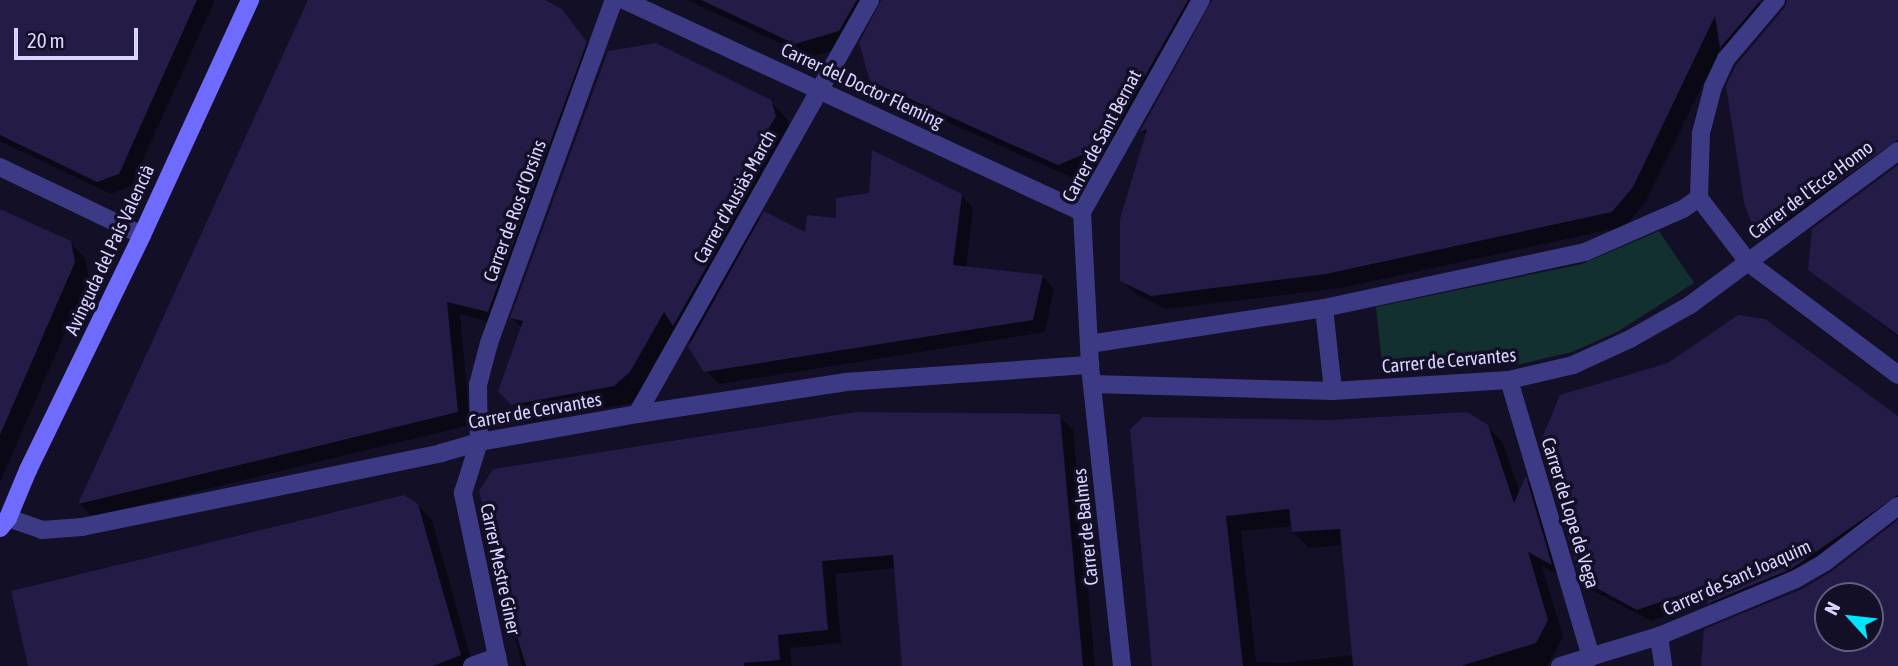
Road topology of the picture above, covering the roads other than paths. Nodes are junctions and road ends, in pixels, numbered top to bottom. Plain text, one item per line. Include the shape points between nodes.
1 (250, 0) edge
2 (614, 0) edge
3 (624, 0) edge
4 (870, 0) edge
5 (1201, 0) edge
6 (1776, 0) edge
7 (820, 88) junction
8 (1898, 151) edge
9 (0, 167) edge
10 (1699, 198) junction
11 (1082, 212) junction
12 (142, 235) junction
13 (1749, 263) junction
14 (1324, 308) junction
15 (1089, 344) junction
16 (1091, 374) junction
17 (1898, 375) edge
18 (1509, 380) junction
19 (1333, 391) junction
20 (638, 414) junction
21 (479, 442) junction
22 (1898, 506) edge
23 (4, 523) edge
24 (1658, 636) junction
25 (1591, 657) junction
26 (498, 661) edge
27 (472, 666) edge
28 (1122, 666) edge
29 (1560, 666) edge
30 (1663, 666) edge

1 - 12 main road, Avinguda del País Valencià
2 - 21 street, Carrer de Ros d'Orsins via 489,343 475,401
3 - 7 street, Carrer del Doctor Fleming
4 - 7 street, Carrer d'Ausiàs March
5 - 11 street, Carrer de Sant Bernat
6 - 10 street via 1726,59 1713,86 1701,133
7 - 11 street, Carrer del Doctor Fleming
7 - 20 street, Carrer d'Ausiàs March
8 - 13 street, Carrer de l'Ecce Homo
9 - 12 street
10 - 13 street
10 - 14 street via 1585,252
11 - 15 street, Carrer de Sant Bernat
12 - 23 main road, Avinguda del País Valencià
13 - 17 street
13 - 18 street, Carrer de Cervantes via 1690,305 1630,339 1573,365
14 - 15 street
14 - 19 street
15 - 16 street
16 - 19 street, Carrer de Cervantes
16 - 20 street, Carrer de Cervantes via 845,382
16 - 28 street, Carrer de Balmes
18 - 19 street, Carrer de Cervantes
18 - 25 street, Carrer de Lope de Vega
20 - 21 street, Carrer de Cervantes
21 - 23 street, Carrer de Cervantes via 82,527 42,530
21 - 26 street, Carrer Mestre Giner via 463,493
22 - 24 street, Carrer de Sant Joaquim via 1796,579
24 - 25 street, Carrer de Sant Joaquim
24 - 30 street
25 - 29 street, Carrer de Sant Joaquim
26 - 27 street

